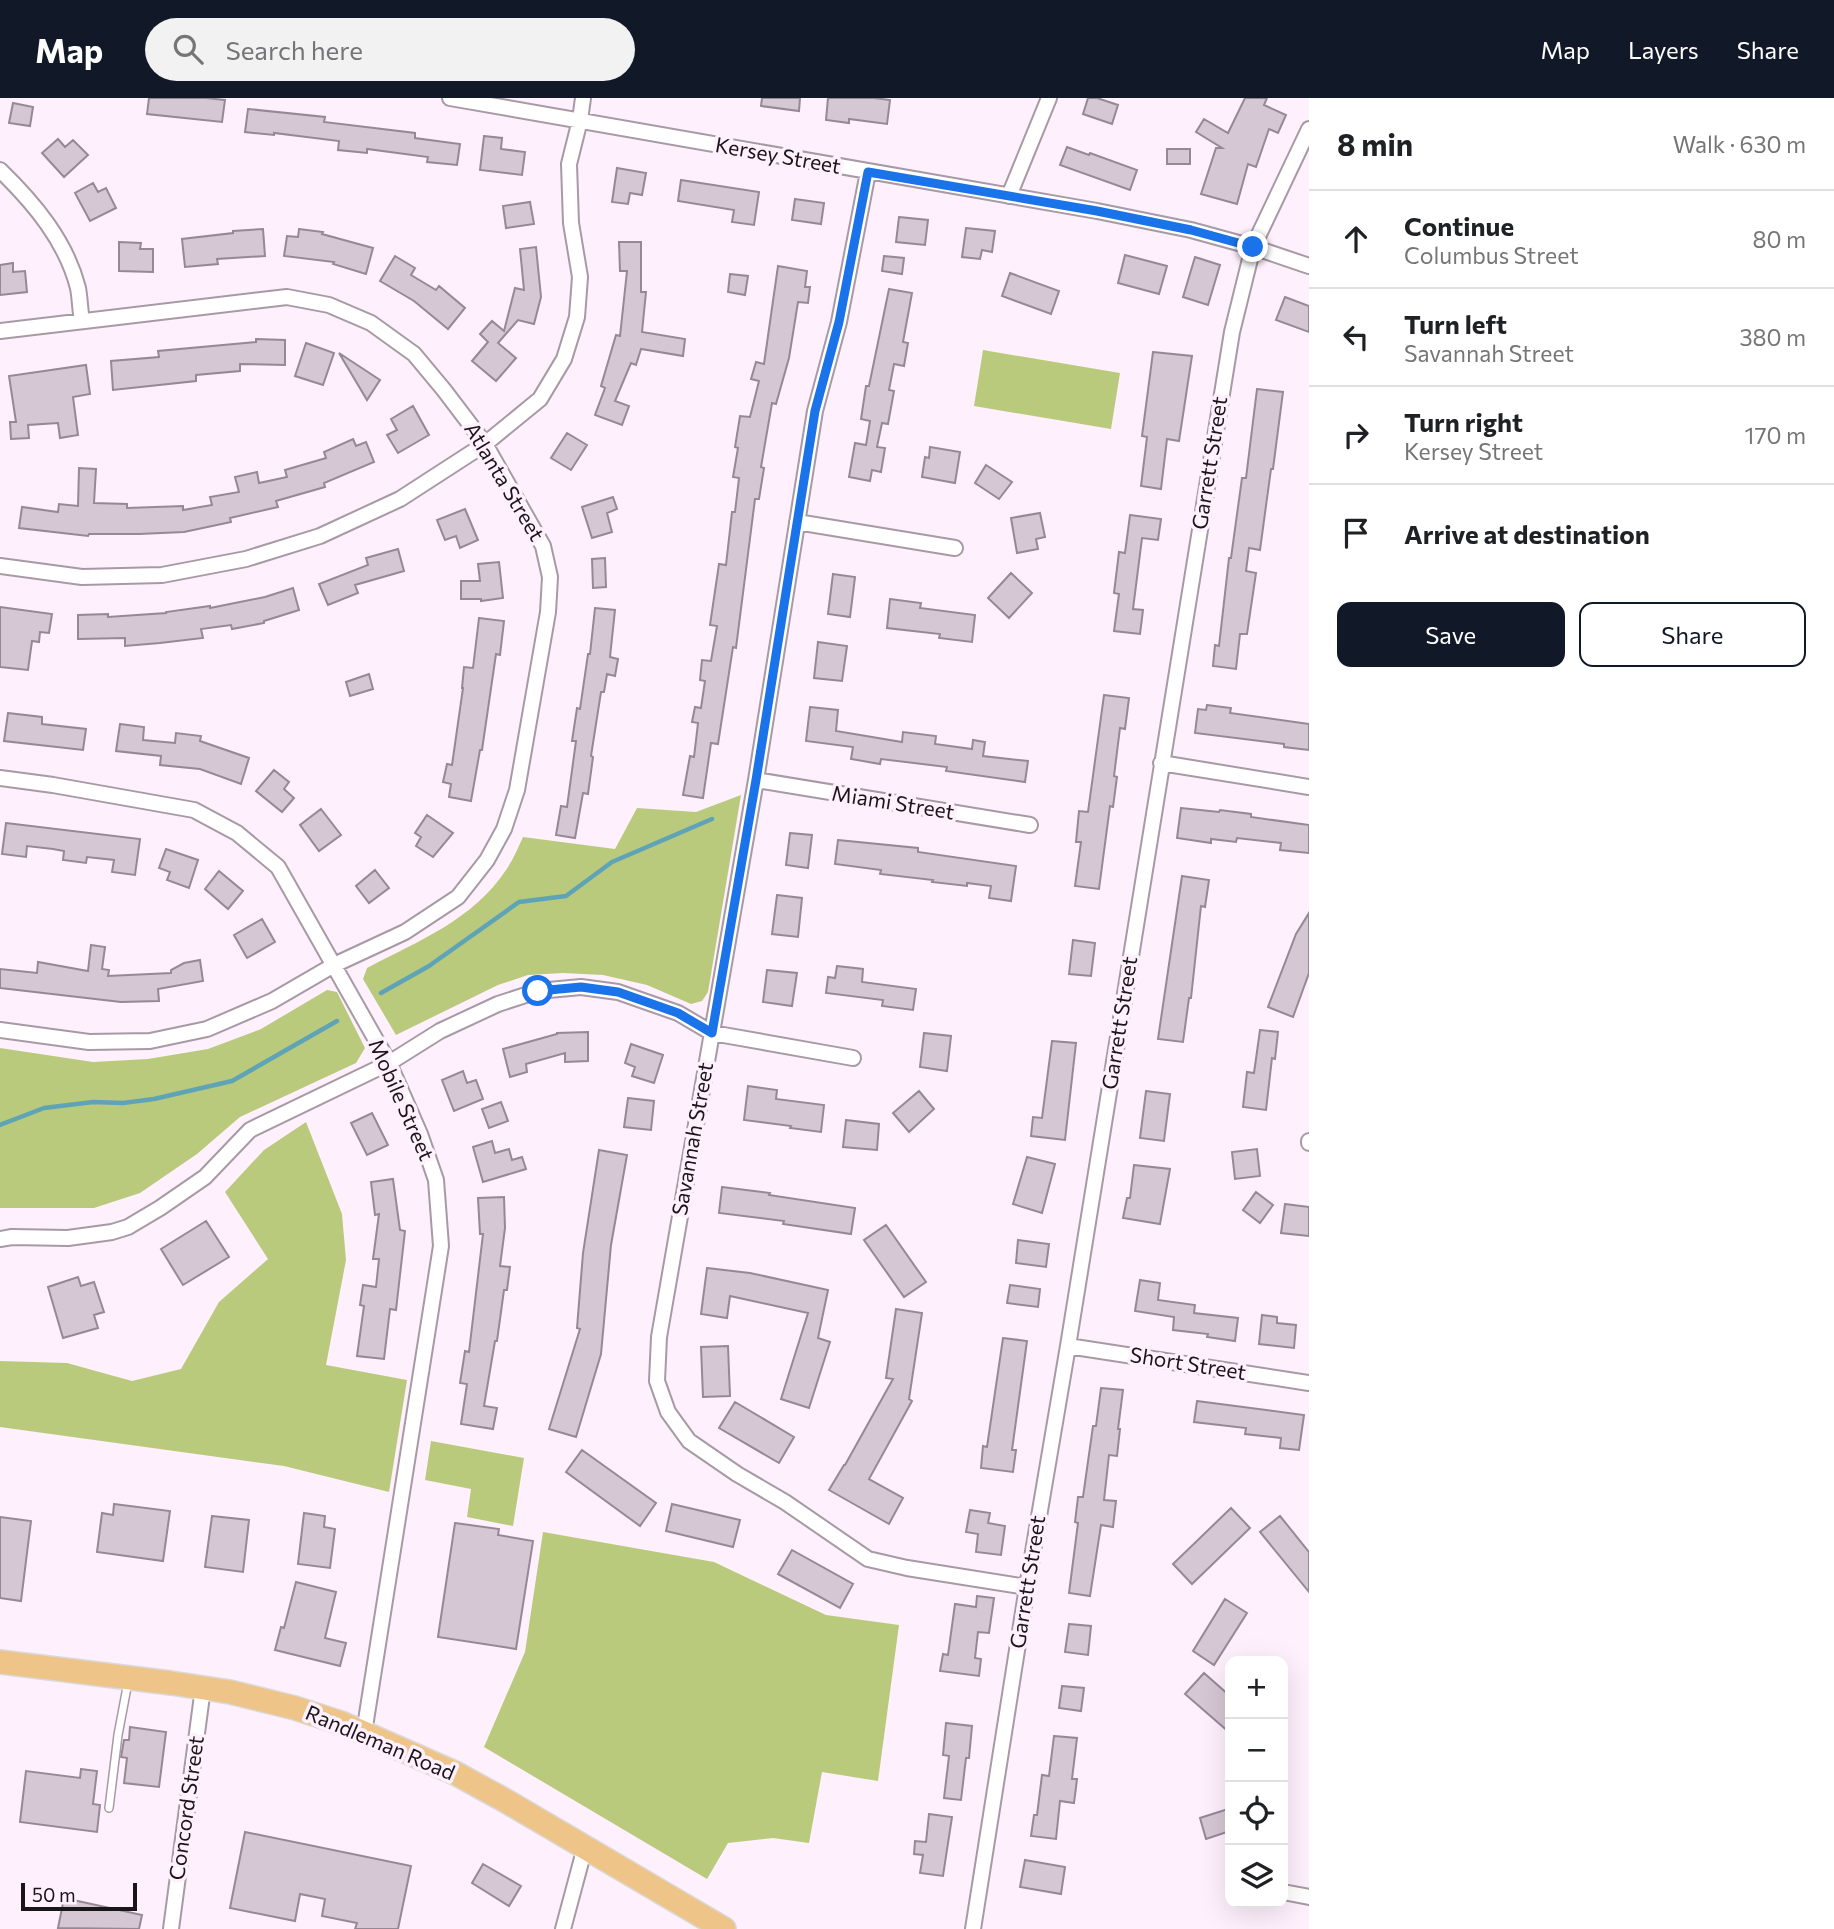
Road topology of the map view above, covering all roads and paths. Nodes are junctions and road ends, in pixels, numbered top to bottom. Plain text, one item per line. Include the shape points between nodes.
1 (450, 98) edge
2 (583, 98) edge
3 (1049, 98) edge
4 (580, 120) junction
5 (1309, 129) edge
6 (0, 170) edge
7 (868, 172) junction
8 (1009, 196) junction
9 (1253, 247) junction
10 (1309, 266) edge
11 (82, 321) junction
12 (0, 331) edge
13 (485, 444) junction
14 (797, 523) junction
15 (955, 548) dead end
16 (0, 566) edge
17 (1161, 763) junction
18 (0, 778) edge
19 (756, 780) junction
20 (1309, 787) edge
21 (1030, 825) dead end
22 (334, 965) junction
23 (0, 1030) edge
24 (712, 1033) junction
25 (853, 1058) dead end
26 (389, 1063) junction
27 (0, 1240) edge
28 (1068, 1346) junction
29 (1309, 1383) edge
30 (1027, 1587) junction
31 (0, 1662) edge
32 (129, 1678) junction
33 (203, 1688) junction
34 (364, 1733) junction
35 (109, 1808) dead end
36 (585, 1847) junction
37 (1288, 1893) edge
38 (1309, 1897) edge
39 (171, 1929) edge
40 (563, 1929) edge
41 (724, 1929) edge
42 (973, 1929) edge

1 - 4 street, Kersey Street
2 - 4 street
3 - 8 street
4 - 7 street, Kersey Street
4 - 13 street via 569,164 571,223 580,277 577,317 564,359 540,399
5 - 9 street, Garrett Street
6 - 11 street via 30,200 63,248 78,288
7 - 8 street, Kersey Street
7 - 14 street, Savannah Street via 839,322 815,411
8 - 9 street, Kersey Street via 1191,230
9 - 10 street, Kersey Street
9 - 17 street, Garrett Street via 1231,332
11 - 12 street, Atlanta Street
11 - 13 street, Atlanta Street via 287,297 329,306 371,323 414,354
13 - 16 street via 400,499 320,536 246,559 162,575 82,577
13 - 22 street, Atlanta Street via 543,546 550,577 517,790 499,839 458,897 405,932
14 - 15 street
14 - 19 street, Savannah Street
17 - 20 street
17 - 28 street, Garrett Street
18 - 22 street, Mobile Street via 194,810 237,833 278,867
19 - 21 street, Miami Street
19 - 24 street, Savannah Street
22 - 23 street, Atlanta Street via 272,1001 207,1029 150,1041 89,1042
22 - 26 street, Mobile Street
24 - 25 street
24 - 26 street via 678,1013 618,992 581,987 538,991 498,1004 440,1031
24 - 30 street, Savannah Street via 659,1337 657,1381 668,1412 689,1441 868,1559
26 - 27 street via 250,1130 205,1177 128,1227 68,1238
26 - 34 street, Mobile Street via 436,1180 442,1246
28 - 29 street, Short Street
28 - 30 street, Garrett Street
30 - 42 street, Garrett Street
31 - 32 main road, Randleman Road
32 - 33 main road, Randleman Road
32 - 35 lane
33 - 34 main road, Randleman Road via 295,1708
33 - 39 street, Concord Street
34 - 36 main road, Randleman Road via 444,1768
36 - 40 street
36 - 41 main road, Randleman Road
37 - 38 street

